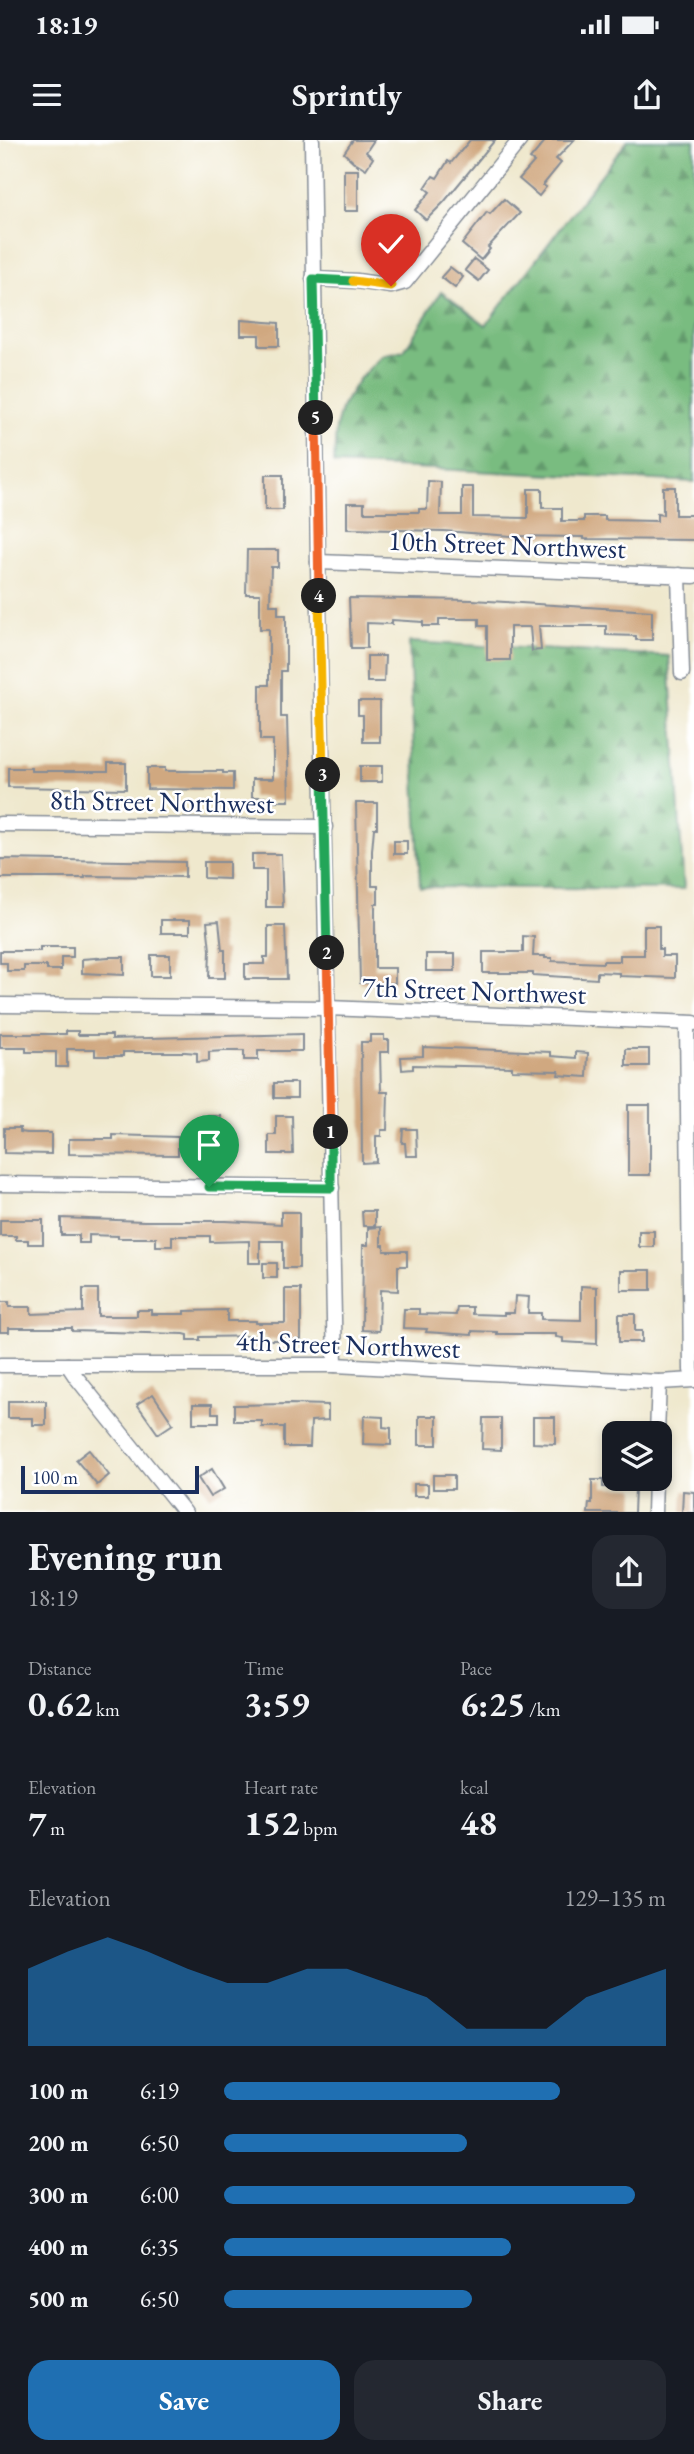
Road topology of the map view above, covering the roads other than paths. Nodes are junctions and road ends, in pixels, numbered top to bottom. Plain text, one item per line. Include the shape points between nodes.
1 (520, 140) edge
2 (315, 144) edge
3 (313, 279) junction
4 (318, 562) junction
5 (679, 575) junction
6 (694, 576) edge
7 (682, 673) dead end
8 (0, 824) edge
9 (325, 827) junction
10 (0, 1005) edge
11 (328, 1008) junction
12 (691, 1023) edge
13 (0, 1184) edge
14 (331, 1188) junction
15 (692, 1205) edge
16 (0, 1365) edge
17 (68, 1365) junction
18 (335, 1365) junction
19 (694, 1380) edge
20 (659, 1382) junction
21 (657, 1421) edge
22 (655, 1491) edge
23 (184, 1512) edge
24 (654, 1512) edge

1 - 3 street via 405,282 391,286
2 - 3 street
3 - 4 street
4 - 5 street, 10th Street Northwest
4 - 9 street
5 - 6 street, 10th Street Northwest
5 - 7 street
8 - 9 street, 8th Street Northwest
9 - 11 street
10 - 11 street, 7th Street Northwest
11 - 12 street, 7th Street Northwest
11 - 14 street
12 - 15 street
13 - 14 street
14 - 18 street
15 - 19 street
16 - 17 street, 4th Street Northwest
17 - 18 street, 4th Street Northwest
17 - 23 street
18 - 20 street, 4th Street Northwest
19 - 20 street, 4th Street Northwest
20 - 21 street
22 - 24 street

